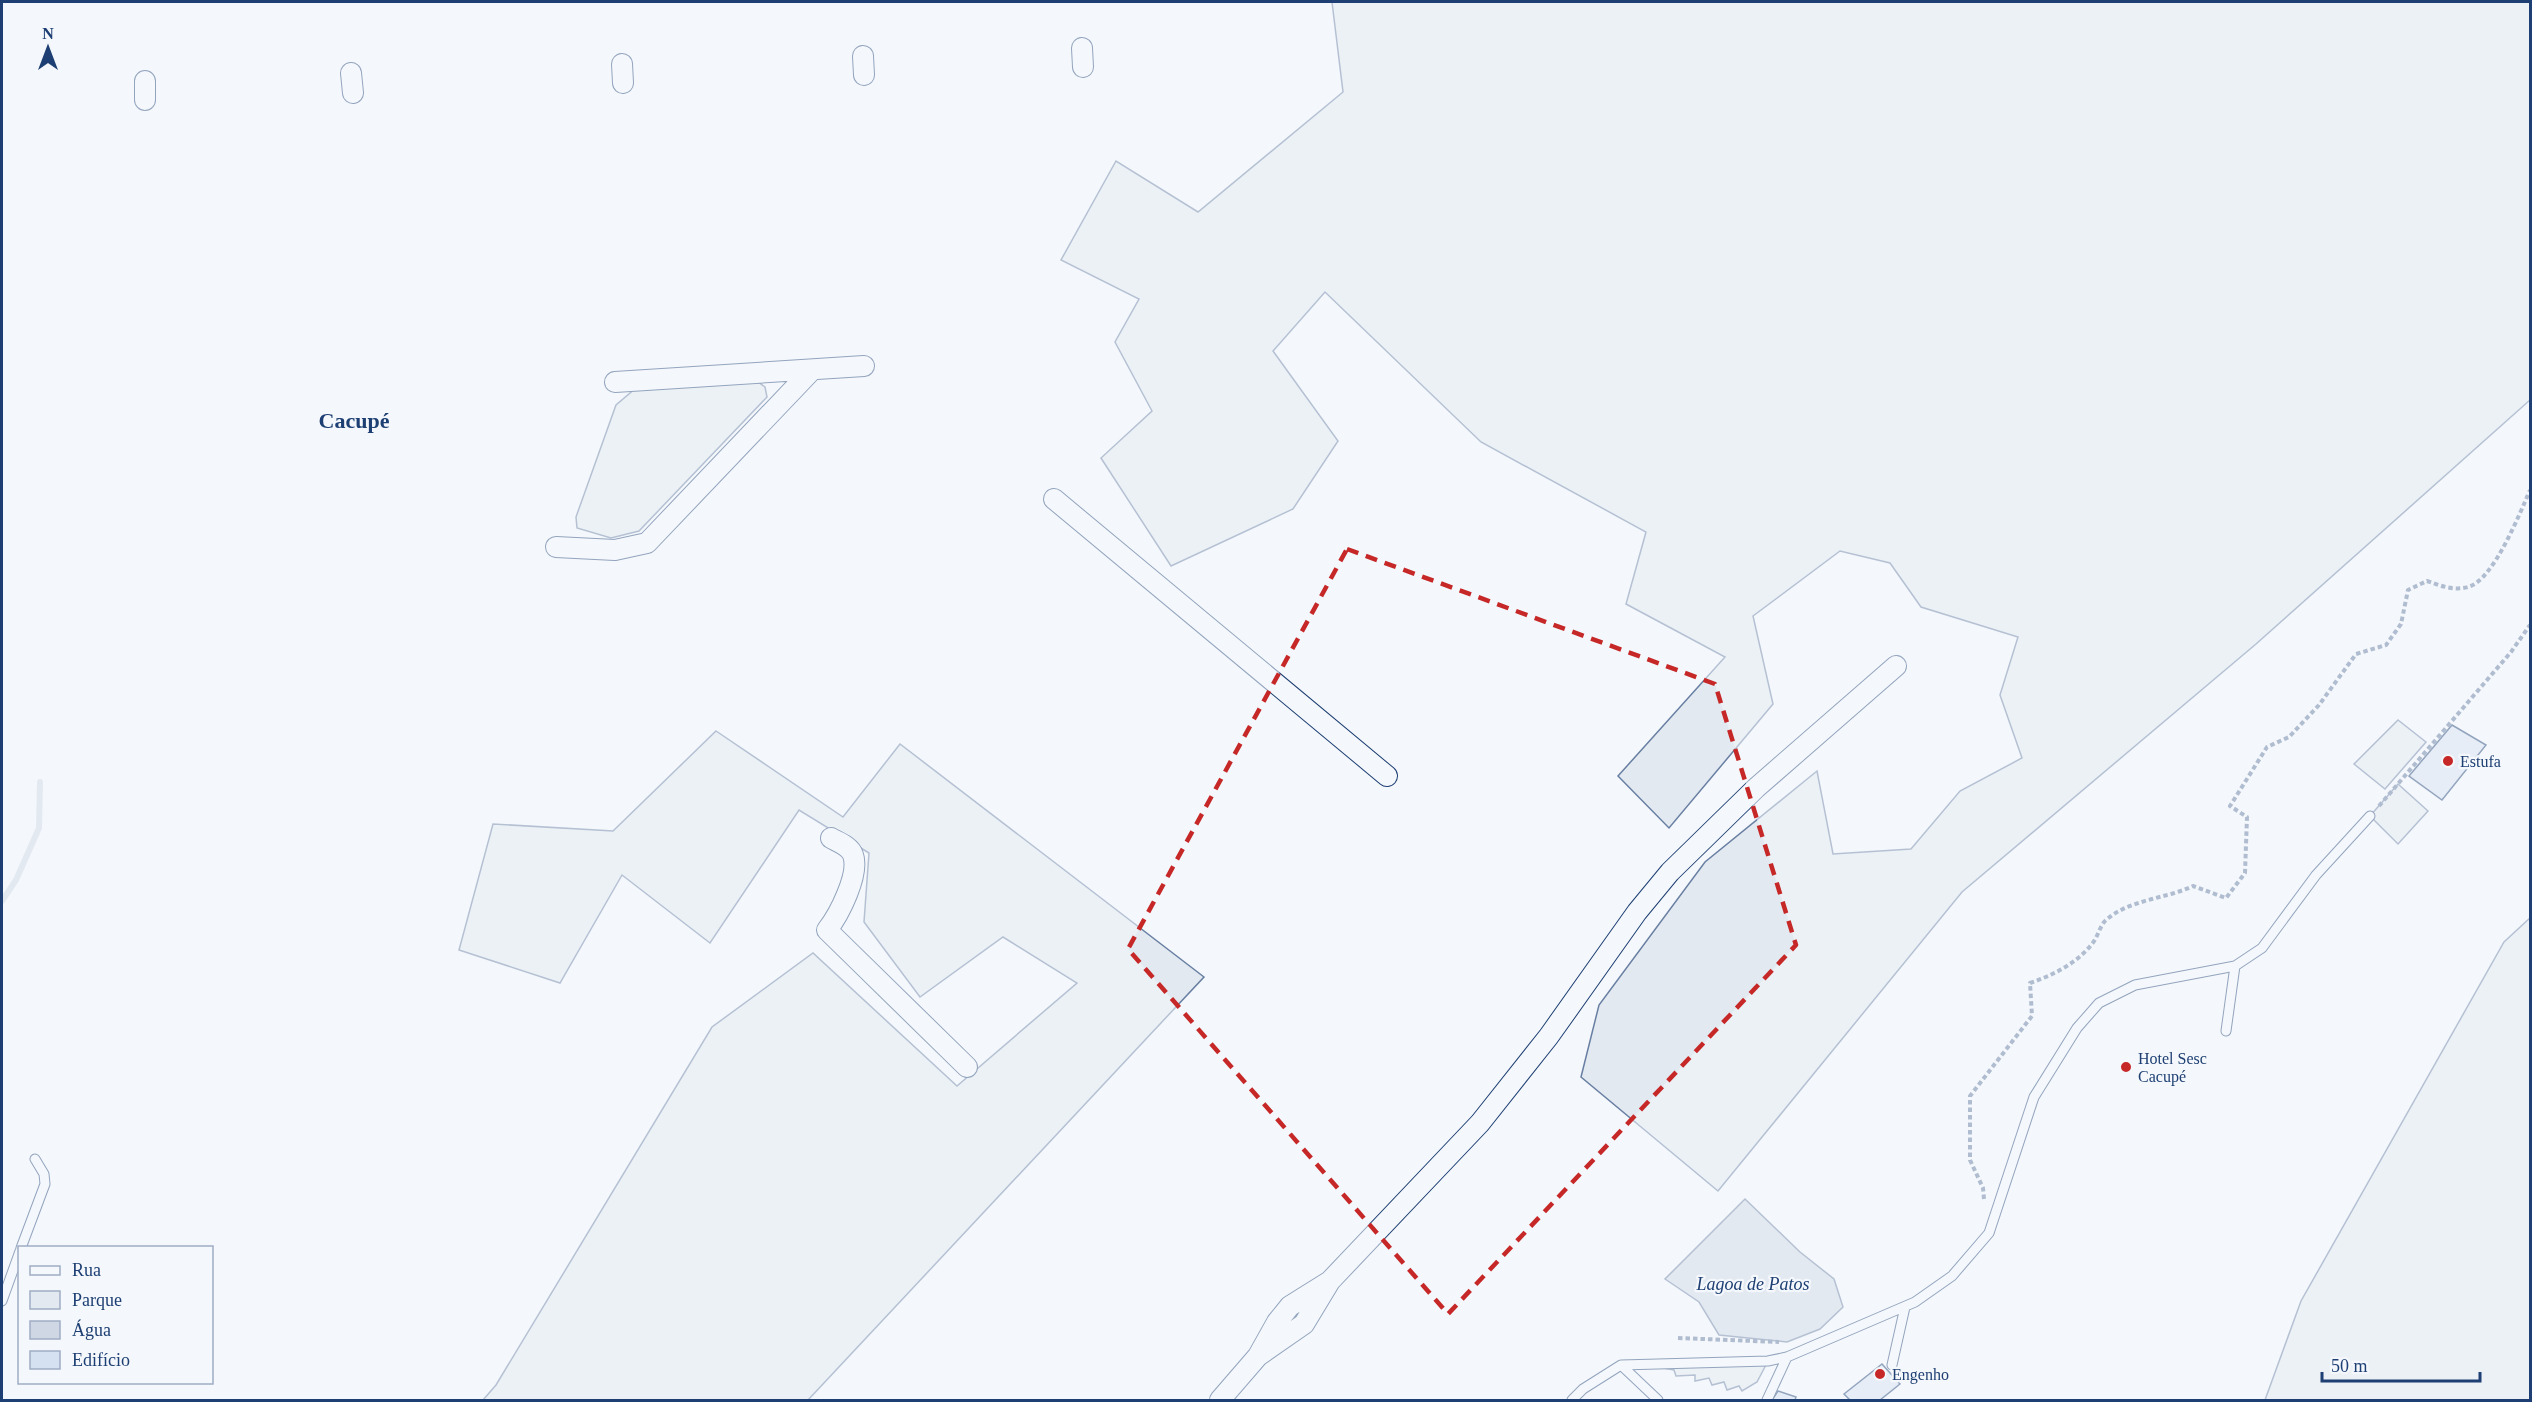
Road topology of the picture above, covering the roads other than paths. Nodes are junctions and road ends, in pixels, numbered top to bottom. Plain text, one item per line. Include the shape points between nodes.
1 (864, 366) dead end
2 (811, 371) junction
3 (615, 382) dead end
4 (1054, 499) dead end
5 (556, 547) dead end
6 (1896, 666) dead end
7 (1387, 776) dead end
8 (2370, 816) road end
9 (831, 838) dead end
10 (2235, 966) junction
11 (2226, 1031) dead end
12 (967, 1067) dead end
13 (34, 1159) dead end
14 (22, 1246) edge
15 (18, 1256) edge
16 (2, 1301) edge
17 (1905, 1307) junction
18 (1786, 1357) junction
19 (1621, 1365) junction
20 (1892, 1365) dead end
21 (1220, 1401) edge
22 (1572, 1401) edge
23 (1658, 1401) edge
24 (1767, 1401) edge

1 - 2 street
2 - 3 street
2 - 5 street via 647,543 615,550
4 - 7 street
6 - 21 street via 1756,788 1670,872 1516,1079 1330,1281 1290,1306 1258,1356
8 - 10 lane via 2316,875 2262,948
9 - 12 street via 848,848 854,866 843,905 827,930
10 - 11 lane
10 - 17 lane via 2134,985 2099,1003 2077,1028 2034,1097 1989,1233 1952,1276
13 - 14 lane via 45,1174 45,1184
15 - 16 lane
17 - 18 lane
17 - 20 lane
18 - 19 lane via 1768,1361
18 - 24 lane
19 - 22 lane via 1583,1389
19 - 23 lane

